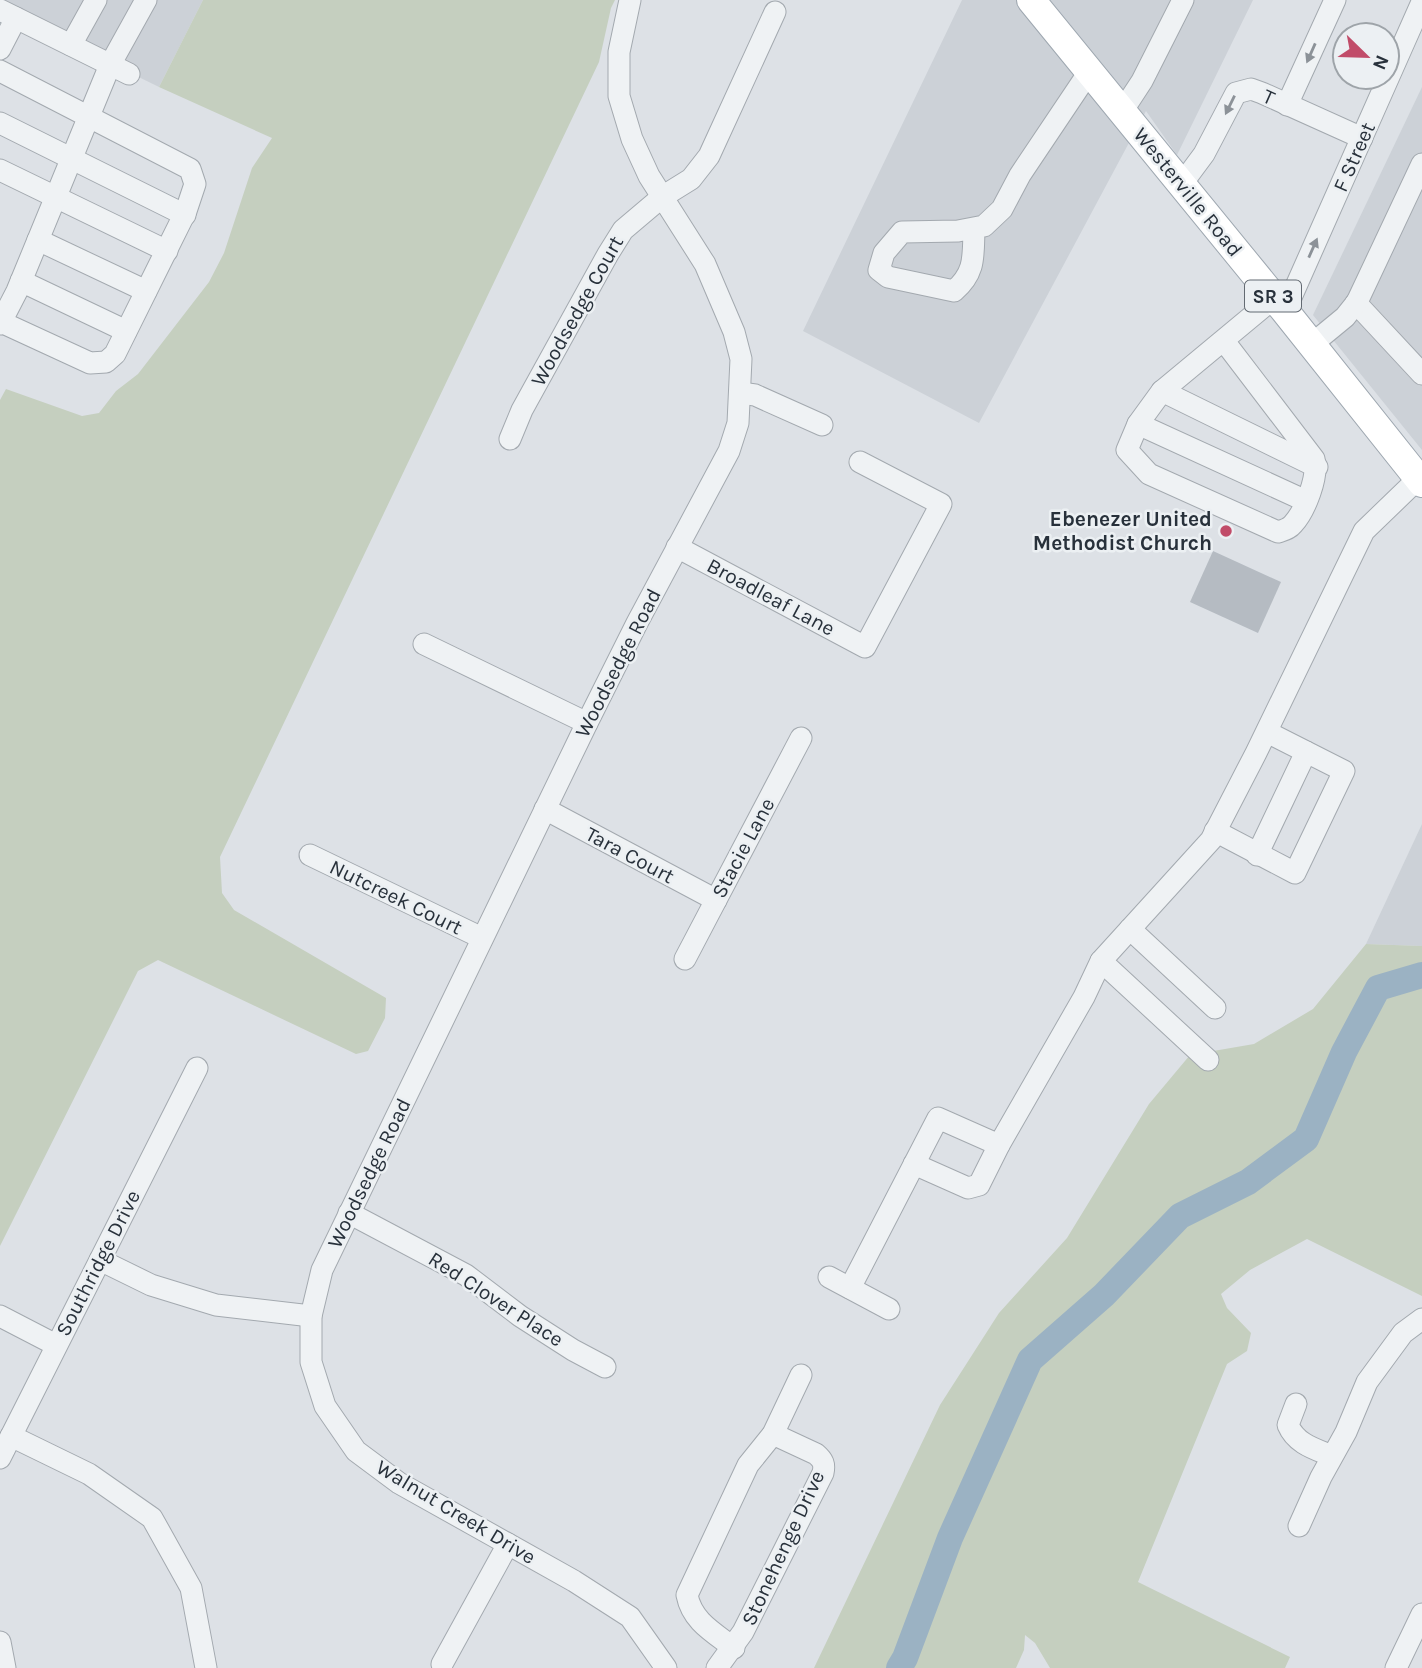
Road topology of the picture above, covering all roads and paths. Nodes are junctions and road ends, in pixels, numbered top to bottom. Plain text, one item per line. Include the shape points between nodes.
1 (96, 0) edge
2 (146, 0) edge
3 (629, 0) edge
4 (1031, 0) edge
5 (1183, 0) edge
6 (1335, 0) edge
7 (1422, 2) edge
8 (775, 12) dead end
9 (8, 14) edge
10 (71, 46) junction
11 (0, 49) edge
12 (120, 69) junction
13 (0, 71) edge
14 (1089, 72) junction
15 (1287, 105) junction
16 (1122, 110) junction
17 (89, 117) junction
18 (0, 123) edge
19 (1362, 138) junction
20 (72, 159) junction
21 (1422, 164) edge
22 (0, 170) edge
23 (1181, 185) junction
24 (56, 197) junction
25 (663, 197) junction
26 (184, 215) junction
27 (974, 228) junction
28 (38, 240) junction
29 (167, 251) junction
30 (21, 281) junction
31 (146, 290) junction
32 (1356, 303) junction
33 (1280, 304) junction
34 (1, 323) edge
35 (126, 331) junction
36 (1224, 341) junction
37 (1311, 345) junction
38 (1422, 374) edge
39 (1162, 391) junction
40 (741, 393) junction
41 (1138, 424) junction
42 (822, 425) dead end
43 (510, 439) dead end
44 (860, 462) dead end
45 (1317, 467) junction
46 (1421, 479) edge
47 (1306, 501) junction
48 (677, 547) junction
49 (424, 644) dead end
50 (587, 723) junction
51 (1266, 732) junction
52 (802, 738) dead end
53 (1306, 752) junction
54 (545, 809) junction
55 (1215, 831) junction
56 (310, 855) dead end
57 (1257, 855) junction
58 (716, 900) junction
59 (1130, 929) junction
60 (482, 938) junction
61 (685, 959) dead end
62 (1101, 961) junction
63 (1215, 1008) dead end
64 (1208, 1060) dead end
65 (197, 1068) dead end
66 (999, 1145) junction
67 (914, 1164) junction
68 (349, 1213) junction
69 (100, 1260) junction
70 (829, 1277) dead end
71 (850, 1288) junction
72 (889, 1309) dead end
73 (0, 1316) edge
74 (311, 1316) junction
75 (1422, 1319) edge
76 (56, 1345) junction
77 (605, 1367) dead end
78 (801, 1375) dead end
79 (1296, 1404) dead end
80 (773, 1434) junction
81 (11, 1436) junction
82 (1332, 1456) junction
83 (0, 1458) edge
84 (1300, 1526) dead end
85 (508, 1544) junction
86 (1422, 1614) edge
87 (0, 1642) edge
88 (734, 1648) junction
89 (442, 1664) dead end
90 (5, 1668) edge
91 (206, 1668) edge
92 (666, 1668) edge
93 (717, 1668) edge
94 (1396, 1668) edge

1 - 10 street
2 - 12 street
3 - 25 street, Woodsedge Road via 620,52 619,96 632,139
4 - 14 main road, Westerville Road / SR 3
5 - 16 street
6 -> 15 street
7 - 19 street, F Street
8 - 25 street, Woodsedge Court via 709,156 691,178
9 - 10 street
9 - 11 street
10 - 12 street
12 - 17 street
13 - 17 street
14 - 16 main road, Westerville Road / SR 3
14 - 27 street via 1002,209 984,226
15 - 19 street, T
15 -> 23 street, T via 1251,89 1236,93
16 - 23 main road, Westerville Road / SR 3
17 - 20 street
17 - 26 street via 190,169 195,184
18 - 20 street
33 -> 19 street, F Street
20 - 24 street
20 - 26 street
21 - 32 street
22 - 24 street
23 - 33 main road, Westerville Road / SR 3
24 - 28 street
24 - 29 street
25 - 40 street, Woodsedge Road via 705,264 734,331 741,359
25 - 43 street, Woodsedge Court via 623,230
26 - 29 street
27 - 27 street via 902,232 884,253 879,270 954,291 973,264
28 - 30 street
28 - 31 street
29 - 31 street
30 - 34 street
30 - 35 street
31 - 35 street
32 - 37 street
32 - 38 street
33 - 36 street
33 - 37 main road, Westerville Road / SR 3
34 - 35 street via 90,363 106,362
36 - 39 street
36 - 45 street
37 - 46 main road, Westerville Road / SR 3
39 - 41 street
39 - 45 street
40 - 42 street
40 - 48 street, Woodsedge Road via 729,452
41 - 47 street
41 - 47 street via 1127,450 1149,474 1278,532 1295,522
44 - 48 street, Broadleaf Lane via 941,504 865,647
45 - 47 street
46 - 51 street via 1364,531
48 - 50 street, Woodsedge Road
49 - 50 street
50 - 54 street, Woodsedge Road
51 - 53 street
51 - 55 street
52 - 58 street, Stacie Lane
53 - 57 street
53 - 57 street via 1344,771 1295,873
54 - 58 street, Tara Court
54 - 60 street, Woodsedge Road
55 - 57 street
55 - 59 street
56 - 60 street, Nutcreek Court
58 - 61 street, Stacie Lane
59 - 62 street
59 - 63 street
60 - 68 street, Woodsedge Road
62 - 64 street
62 - 66 street
65 - 69 street, Southridge Drive
66 - 67 street via 979,1185 968,1188
66 - 67 street via 938,1118
67 - 71 street
68 - 74 street, Woodsedge Road via 322,1270
68 - 77 street, Red Clover Place via 466,1275 520,1316
69 - 74 street via 151,1285 216,1305
69 - 76 street, Southridge Drive
70 - 71 street
71 - 72 street
73 - 76 street
74 - 85 street, Walnut Creek Drive via 314,1373 325,1406 356,1451 399,1483
75 - 82 street via 1403,1333 1367,1382
76 - 81 street, Southridge Drive
78 - 80 street, Stonehenge Drive
79 - 82 street via 1290,1432
80 - 88 street, Stonehenge Drive via 748,1465 687,1595 696,1619
80 - 88 street, Stonehenge Drive via 816,1454 822,1459 823,1473
81 - 83 street, Southridge Drive
81 - 91 street via 89,1474 152,1518 191,1588
82 - 84 street
85 - 89 street
85 - 92 street, Walnut Creek Drive via 629,1617
86 - 94 street
87 - 90 street
88 - 93 street, Stonehenge Drive

